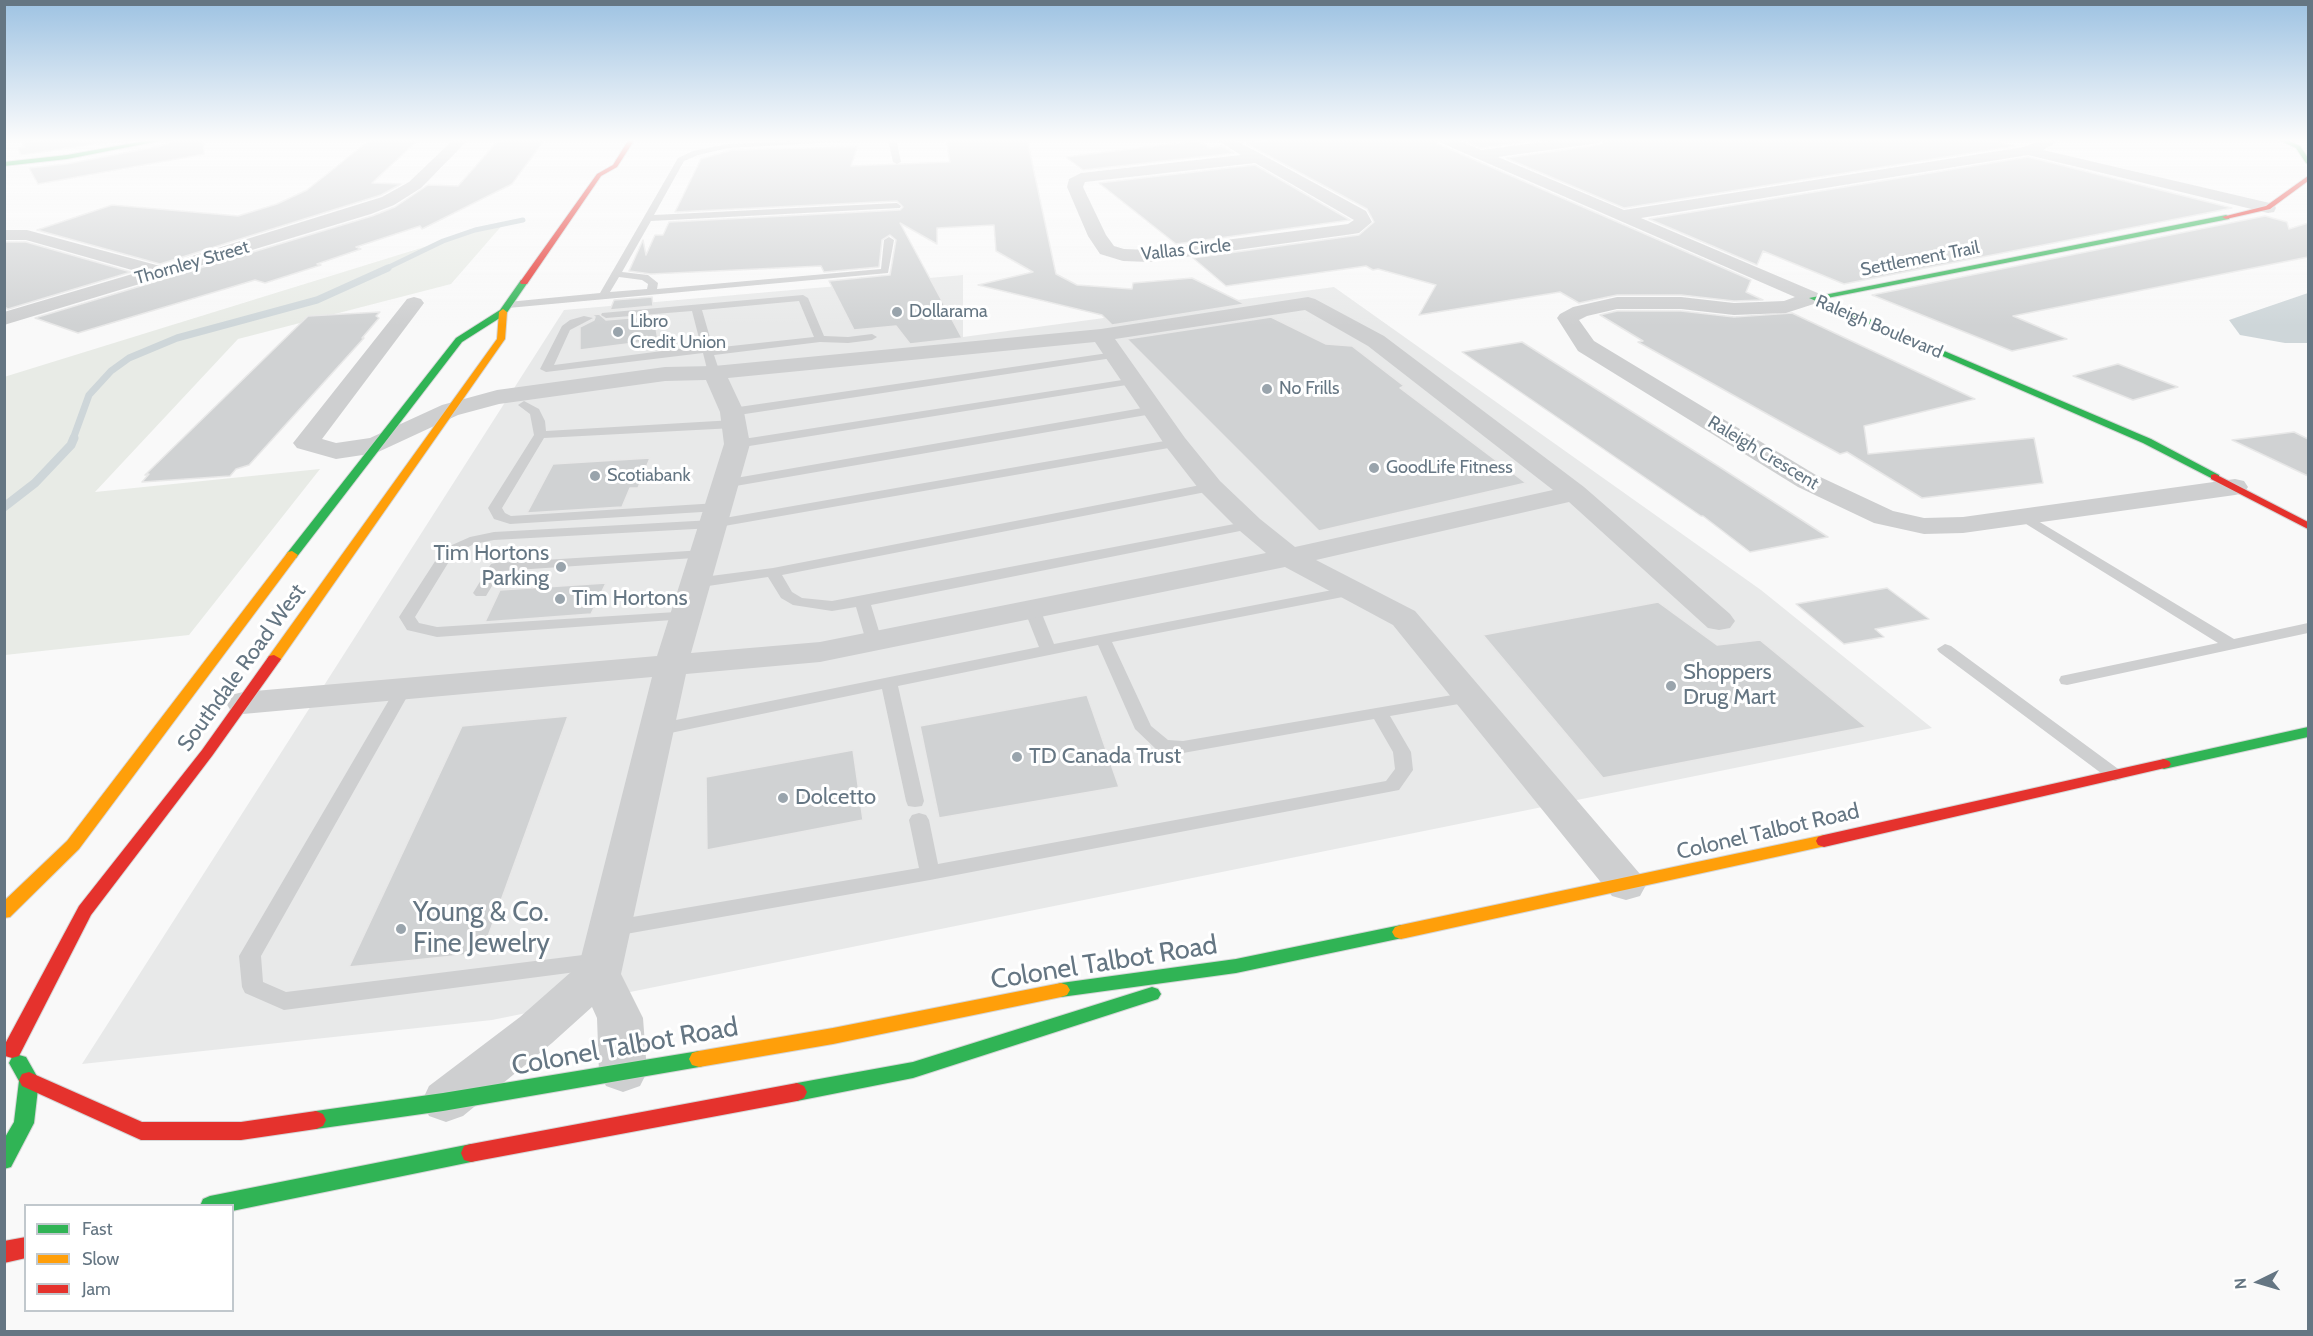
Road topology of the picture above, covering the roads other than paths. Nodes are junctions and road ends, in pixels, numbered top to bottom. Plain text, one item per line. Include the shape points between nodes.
1 (387, 201) edge
2 (581, 201) edge
3 (658, 201) edge
4 (1082, 201) edge
5 (1336, 201) edge
6 (1592, 201) edge
7 (1710, 201) edge
8 (2240, 201) edge
9 (2277, 201) edge
10 (897, 206) dead end
11 (2268, 208) junction
12 (1624, 215) junction
13 (649, 218) junction
14 (4, 235) edge
15 (889, 240) dead end
16 (161, 272) junction
17 (616, 274) junction
18 (651, 292) junction
19 (603, 296) junction
20 (1813, 298) junction
21 (414, 303) dead end
22 (506, 308) junction
23 (696, 308) junction
24 (606, 315) dead end
25 (588, 318) dead end
26 (4, 319) edge
27 (872, 337) dead end
28 (820, 339) junction
29 (1108, 345) junction
30 (708, 362) junction
31 (1135, 381) junction
32 (524, 405) junction
33 (459, 408) junction
34 (1154, 411) junction
35 (734, 427) junction
36 (540, 435) junction
37 (1176, 443) junction
38 (376, 445) junction
39 (1211, 487) junction
40 (2235, 487) junction
41 (1574, 493) junction
42 (2023, 516) junction
43 (1250, 525) junction
44 (2308, 526) edge
45 (711, 530) junction
46 (1288, 557) junction
47 (773, 572) junction
48 (1353, 591) junction
49 (481, 593) dead end
50 (862, 602) junction
51 (1032, 609) junction
52 (686, 614) junction
53 (1719, 621) dead end
54 (2308, 628) edge
55 (1103, 639) junction
56 (874, 641) junction
57 (2231, 644) junction
58 (1945, 649) dead end
59 (1048, 650) junction
60 (671, 665) junction
61 (2067, 680) dead end
62 (889, 683) junction
63 (404, 688) junction
64 (1470, 697) junction
65 (243, 703) junction
66 (1379, 713) junction
67 (656, 730) junction
68 (2308, 732) edge
69 (2115, 775) junction
70 (930, 873) junction
71 (1626, 885) junction
72 (4, 912) edge
73 (609, 928) junction
74 (1236, 966) junction
75 (600, 968) junction
76 (8, 1048) edge
77 (623, 1072) junction
78 (29, 1080) junction
79 (443, 1102) junction
80 (4, 1160) edge
81 (219, 1204) edge
82 (24, 1247) edge
83 (4, 1252) edge

1 - 16 street, Thornley Street
2 - 22 main road, Southdale Road West
3 - 13 lane
4 - 5 street, Vallas Circle via 1107,250 1149,256 1353,229 1363,222 1360,215
6 - 12 street, Raleigh Boulevard
7 - 12 street
8 - 11 street
9 - 11 main road, Settlement Trail
10 - 13 lane
11 - 20 main road, Settlement Trail
12 - 20 street, Raleigh Boulevard
13 - 17 lane
14 - 16 street via 27,235
15 - 18 lane via 885,271
16 - 26 street, Thornley Street
17 - 18 lane via 645,277 653,283
17 - 19 lane
18 - 19 lane
19 - 22 lane
20 - 40 main road, Raleigh Boulevard via 2147,441
20 - 42 street, Raleigh Crescent via 1786,307 1759,309 1617,303 1567,318 1586,346 1807,481 1884,518 1924,526
21 - 38 street via 306,443 336,451
22 - 33 main road, Southdale Road West via 501,339
22 - 38 main road, Southdale Road West via 459,340
23 - 24 lane
23 - 28 lane via 803,298
23 - 30 lane
25 - 30 lane via 566,328 546,369
27 - 28 lane
28 - 30 lane
29 - 30 street
29 - 31 street
29 - 35 lane
29 - 41 street via 1308,303 1376,341
30 - 32 street via 674,386
30 - 33 street via 664,374 497,398
30 - 35 street
31 - 34 street
31 - 35 lane
32 - 33 street
32 - 36 lane via 535,412
33 - 38 street
33 - 65 main road, Southdale Road West
34 - 37 street
34 - 45 lane
35 - 36 lane
35 - 45 street
36 - 45 lane via 495,508 499,516 510,520
37 - 39 street
37 - 45 lane
38 - 72 main road, Southdale Road West via 73,845
39 - 43 street
39 - 47 lane
40 - 42 street, Raleigh Crescent
40 - 44 main road, Raleigh Boulevard
41 - 46 street
41 - 53 street
42 - 57 lane
43 - 46 street
43 - 50 lane
45 - 47 lane
45 - 49 lane via 496,567
45 - 52 street
45 - 52 lane via 470,541 448,552 407,617 413,627 437,632
46 - 48 street
46 - 51 street
47 - 50 lane via 786,595 798,602 832,606
48 - 55 lane
48 - 64 street via 1404,618
50 - 56 lane
51 - 56 street
51 - 59 lane
52 - 60 street
54 - 57 lane
55 - 59 lane
55 - 66 lane via 1144,729 1163,746 1184,747
56 - 60 street via 820,652
57 - 61 lane
58 - 69 lane
59 - 62 lane
60 - 63 street
60 - 67 street
62 - 67 lane
62 - 70 lane
63 - 65 street
63 - 75 lane via 250,956 254,987 284,1001
64 - 66 lane
64 - 71 street
65 - 76 main road, Southdale Road West via 85,911
66 - 70 lane via 1402,752 1404,770 1392,786
67 - 73 street
68 - 69 main road, Colonel Talbot Road
69 - 71 main road, Colonel Talbot Road
70 - 73 lane
71 - 74 main road, Colonel Talbot Road
73 - 75 street
74 - 77 main road, Colonel Talbot Road via 1055,992
74 - 81 main road, Colonel Talbot Road via 913,1070 363,1173
75 - 77 street via 620,1018
75 - 79 street via 536,1030
76 - 78 main road
77 - 79 main road, Colonel Talbot Road
78 - 79 main road, Colonel Talbot Road via 141,1131 241,1131
78 - 80 main road via 24,1123
82 - 83 main road

